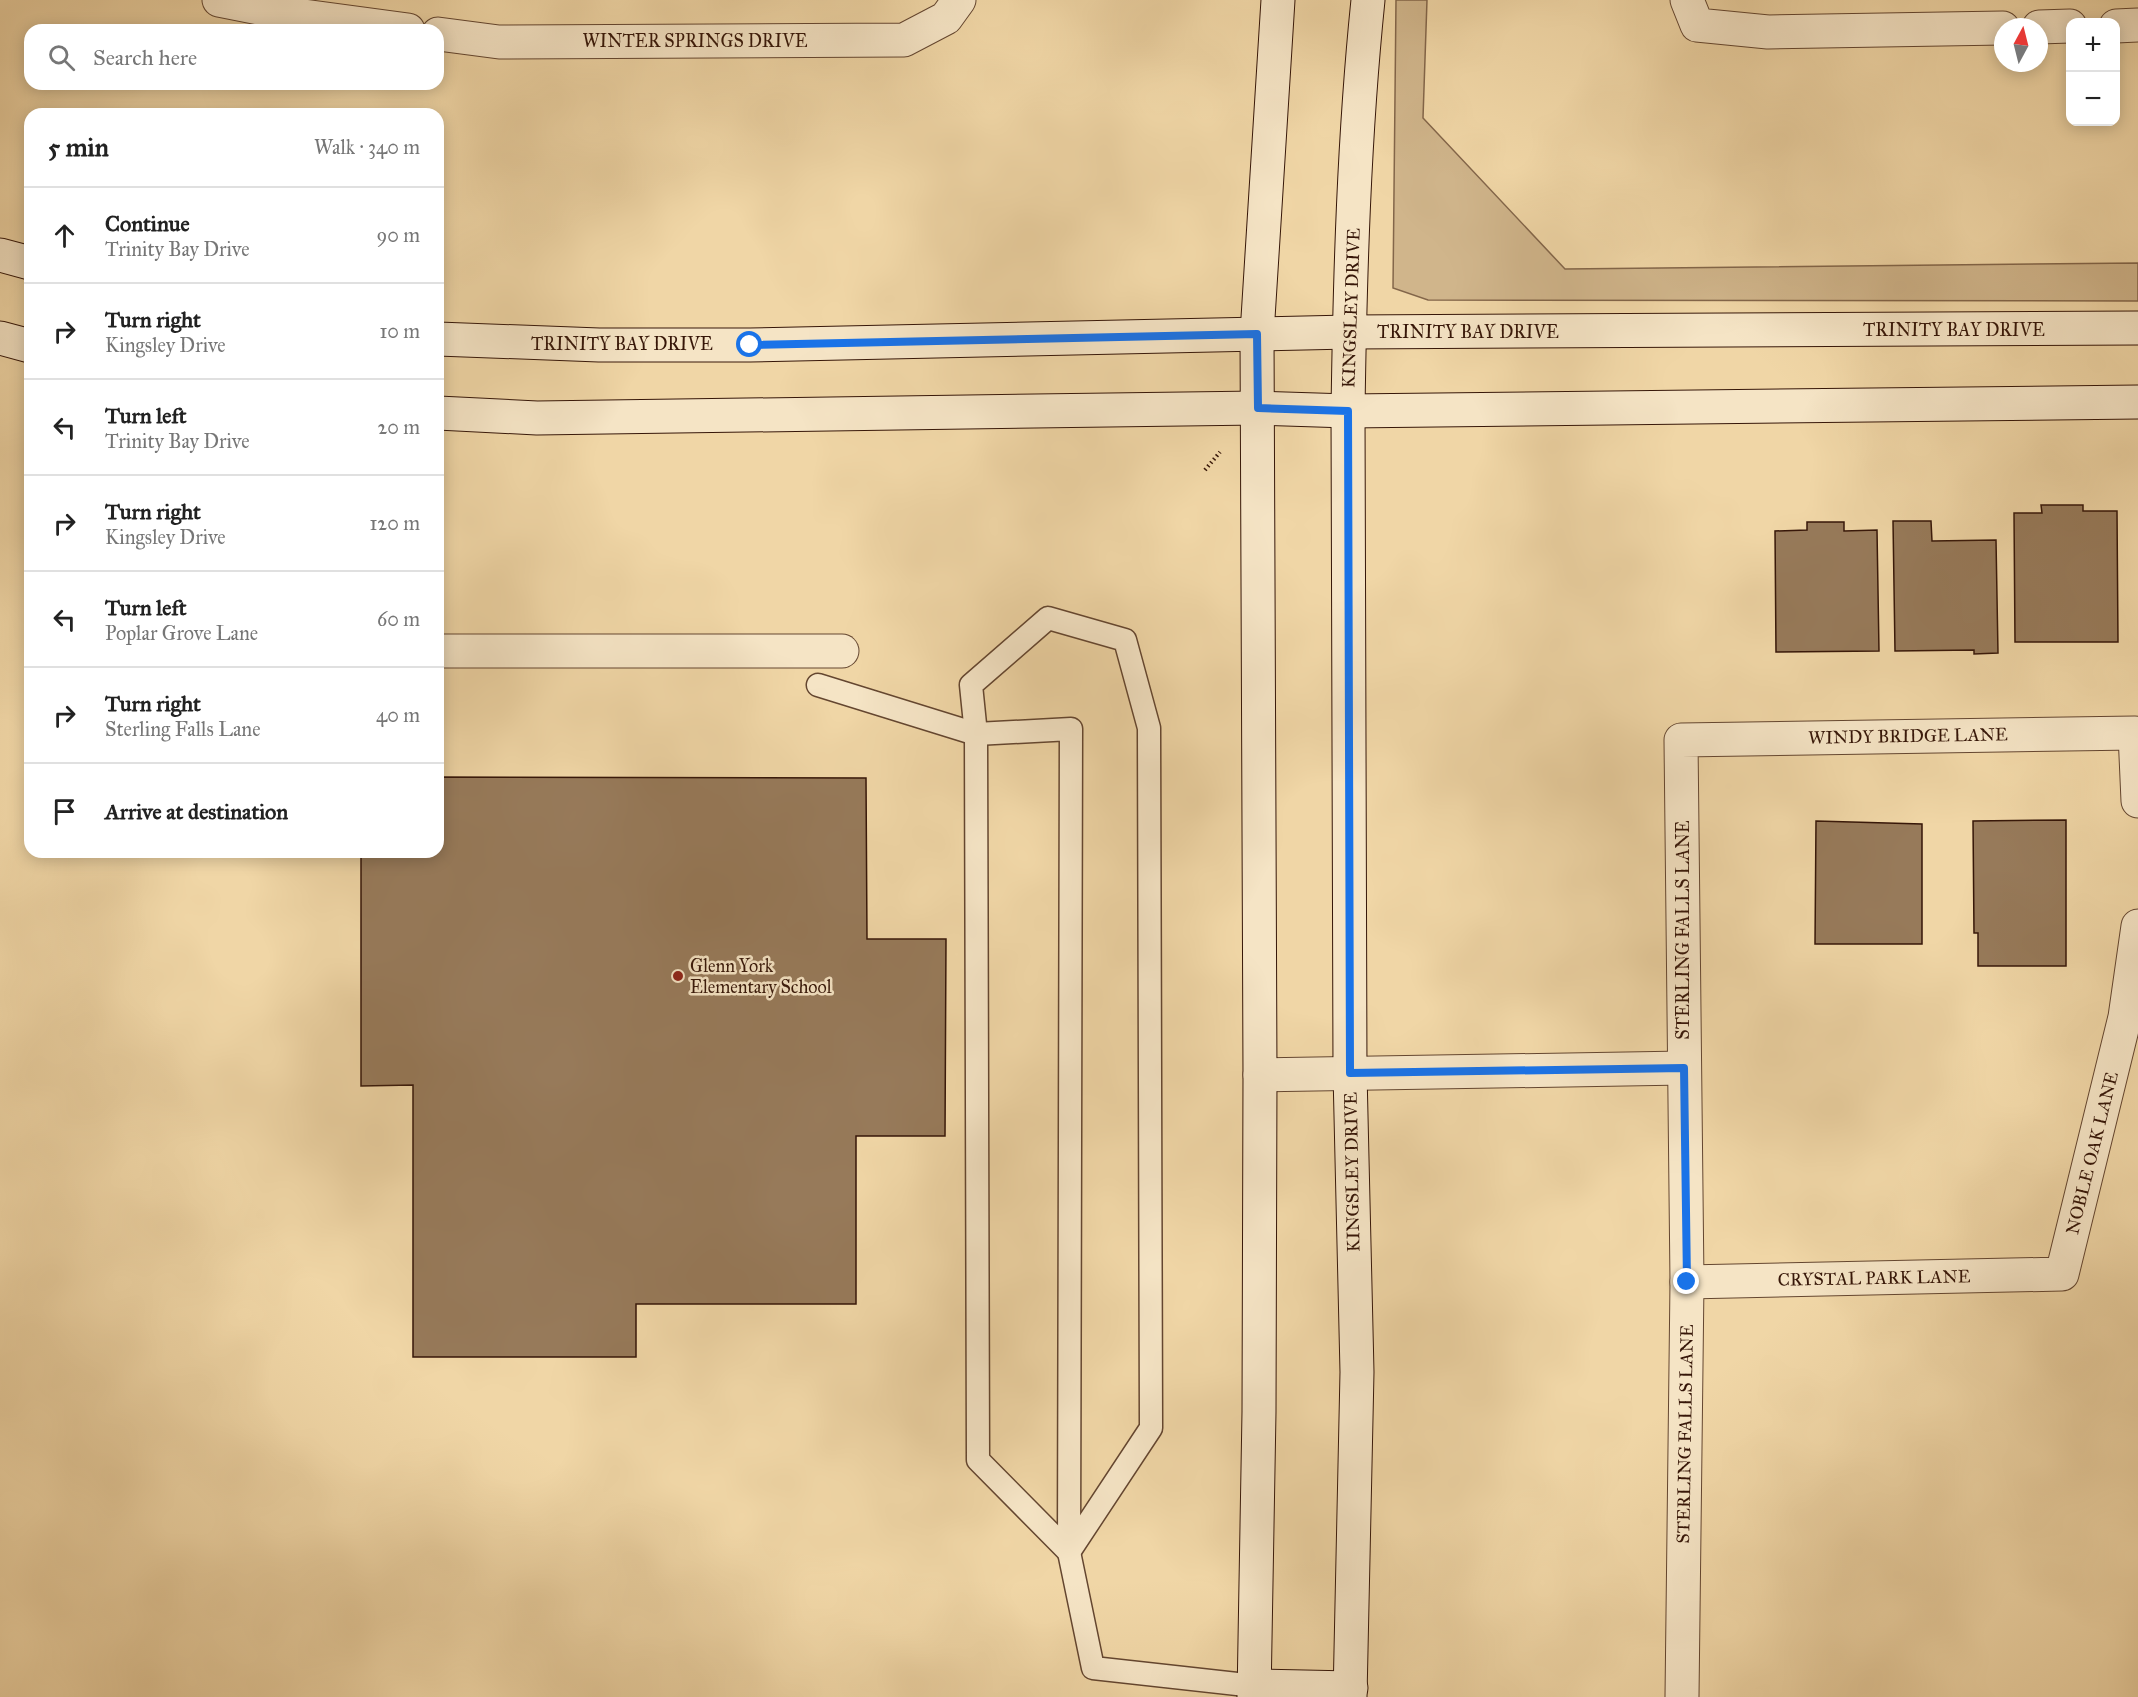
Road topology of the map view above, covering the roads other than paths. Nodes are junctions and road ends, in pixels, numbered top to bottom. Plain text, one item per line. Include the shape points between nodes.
1 (219, 0) edge
2 (1278, 0) edge
3 (1368, 0) edge
4 (953, 9) edge
5 (1692, 12) edge
6 (363, 24) edge
7 (2138, 25) edge
8 (2120, 26) edge
9 (2048, 27) edge
10 (2066, 27) edge
11 (1994, 28) edge
12 (444, 35) edge
13 (0, 255) edge
14 (24, 261) edge
15 (2138, 328) edge
16 (1349, 332) junction
17 (1257, 334) junction
18 (0, 338) edge
19 (444, 339) edge
20 (24, 344) edge
21 (2138, 402) edge
22 (1258, 408) junction
23 (1348, 411) junction
24 (444, 412) edge
25 (444, 651) edge
26 (842, 651) dead end
27 (818, 685) dead end
28 (976, 734) junction
29 (1681, 740) joint
30 (2138, 801) edge
31 (2138, 926) edge
32 (1684, 1068) junction
33 (1350, 1073) junction
34 (1260, 1075) junction
35 (2062, 1274) joint
36 (1687, 1282) junction
37 (1069, 1552) junction
38 (1255, 1691) edge
39 (1350, 1693) edge
40 (1682, 1697) edge

1 - 6 street
2 - 17 street
3 - 16 street, KINGSLEY DRIVE
4 - 12 street, WINTER SPRINGS DRIVE via 904,40 499,42
5 - 11 street via 1768,32
7 - 8 street
9 - 10 street
13 - 14 street
15 - 16 street, TRINITY BAY DRIVE
16 - 17 street, TRINITY BAY DRIVE
16 - 23 street, KINGSLEY DRIVE
17 - 19 street, TRINITY BAY DRIVE via 750,345 588,345
17 - 22 street
18 - 20 street
21 - 23 street
22 - 23 street
22 - 24 street via 537,418
22 - 34 street
23 - 33 street, KINGSLEY DRIVE
25 - 26 street
27 - 28 lane
28 - 37 lane via 978,1460
28 - 37 lane via 1071,729
28 - 37 lane via 971,685 1048,618 1125,640 1149,728 1151,1428
29 - 30 street, WINDY BRIDGE LANE via 2135,733
29 - 32 street, STERLING FALLS LANE
31 - 35 street, NOBLE OAK LANE via 2125,1017
32 - 33 street
32 - 36 street, STERLING FALLS LANE
33 - 34 street
33 - 39 street, KINGSLEY DRIVE via 1357,1372
34 - 38 street
35 - 36 street, CRYSTAL PARK LANE
36 - 40 street, STERLING FALLS LANE
37 - 38 lane via 1093,1668
38 - 39 street

